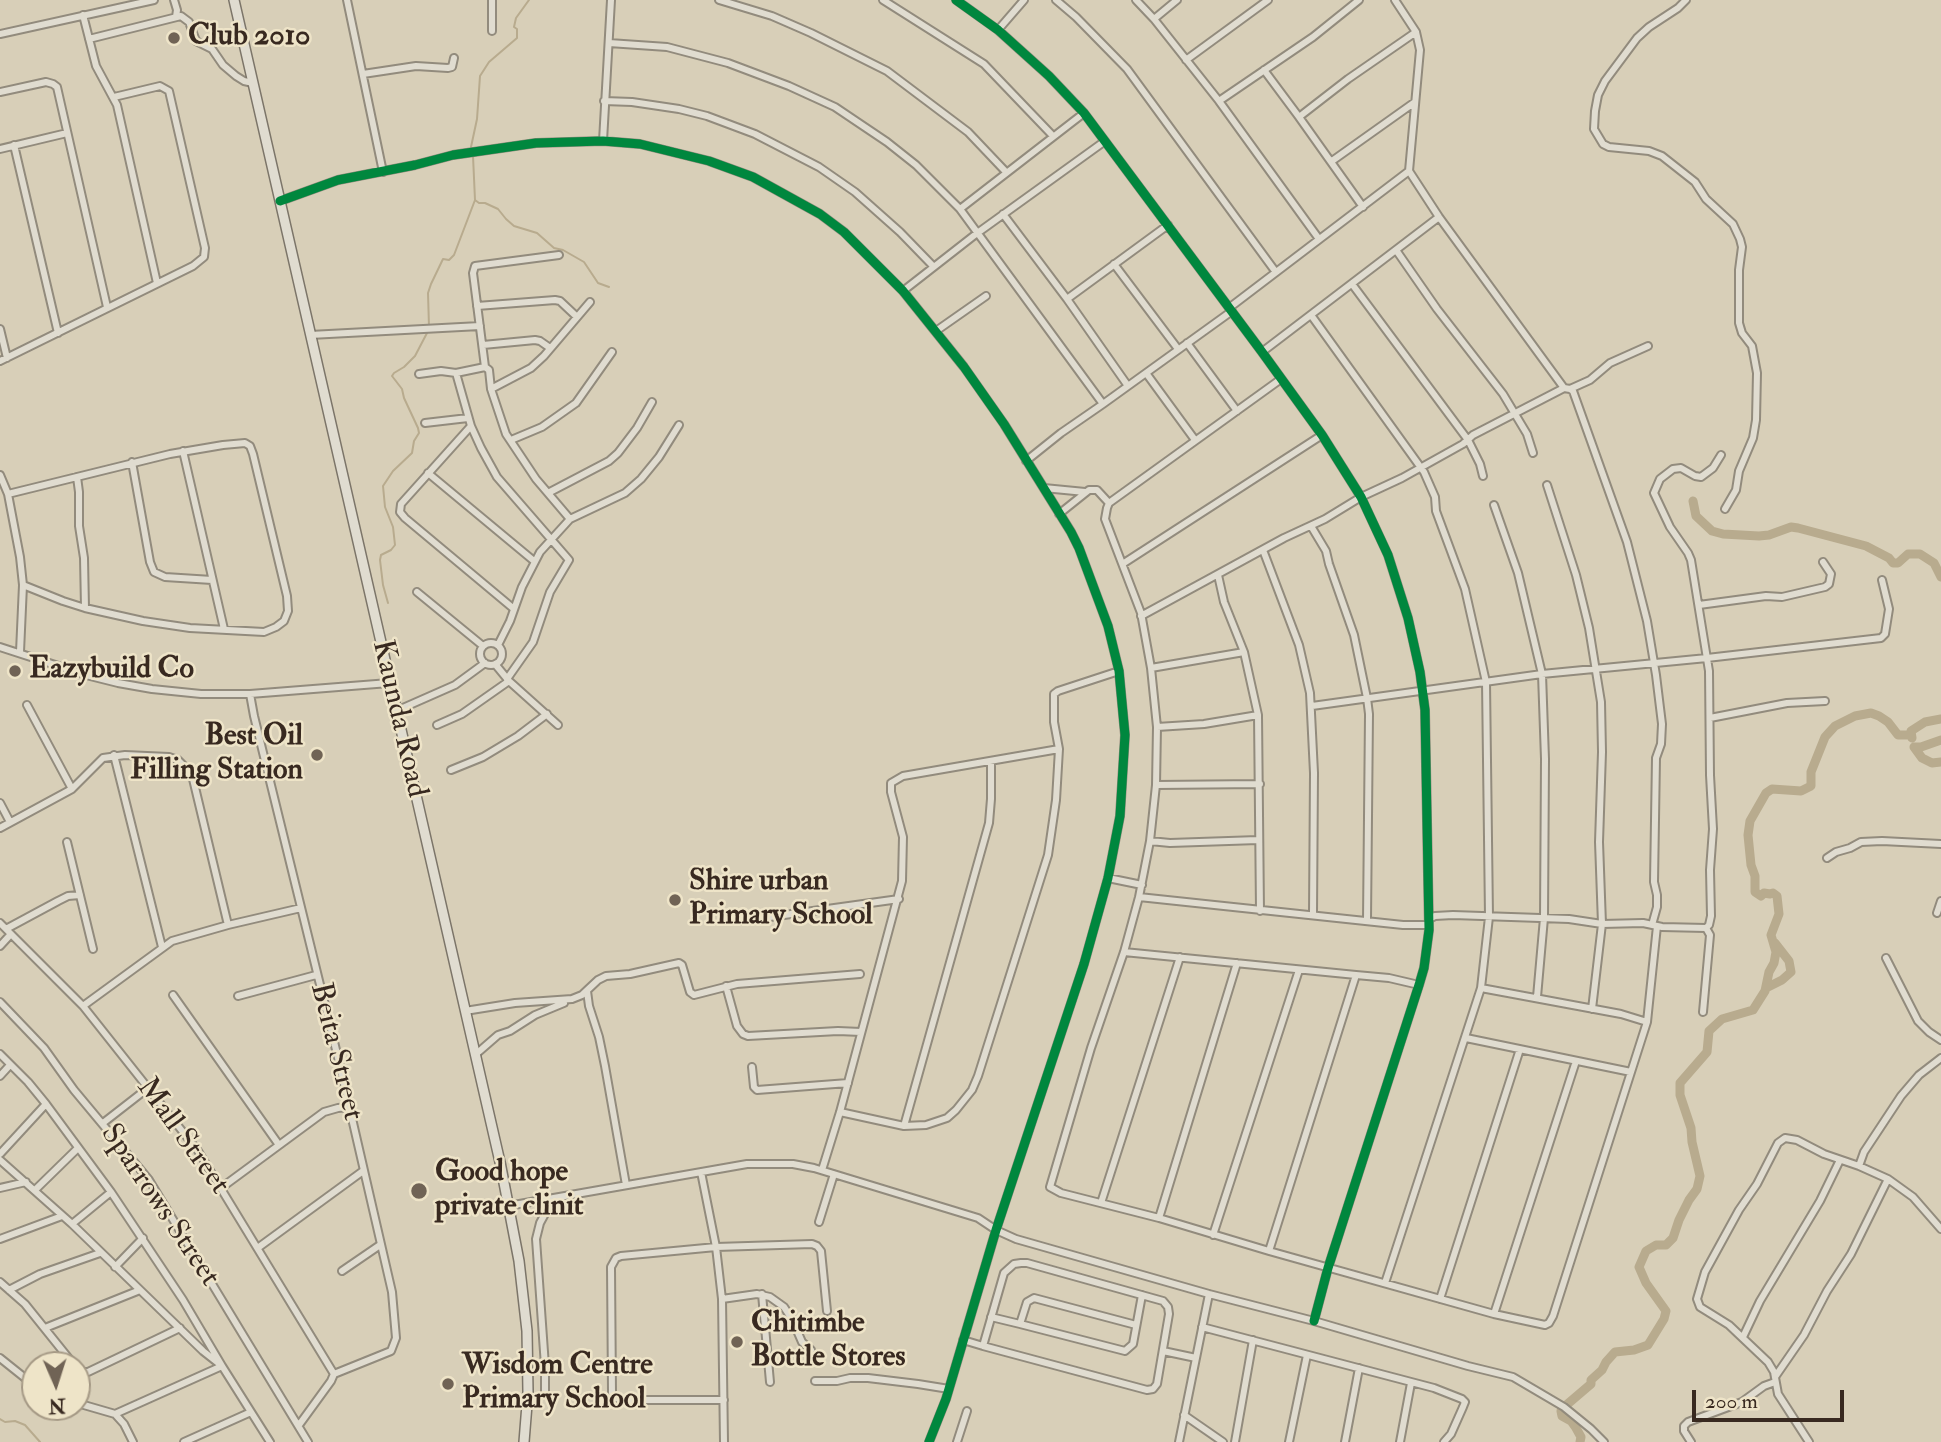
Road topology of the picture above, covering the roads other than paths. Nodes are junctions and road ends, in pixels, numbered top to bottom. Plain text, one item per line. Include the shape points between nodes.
1 (151, 0) edge
2 (174, 0) edge
3 (234, 0) edge
4 (347, 0) edge
5 (492, 0) edge
6 (611, 0) edge
7 (719, 0) edge
8 (883, 0) edge
9 (956, 0) edge
10 (1024, 0) edge
11 (1056, 0) edge
12 (1136, 0) edge
13 (1177, 0) edge
14 (1268, 0) edge
15 (1359, 0) edge
16 (1395, 0) edge
17 (1686, 0) edge
18 (83, 15) junction
19 (176, 17) junction
20 (1154, 19) junction
21 (998, 30) junction
22 (492, 31) dead end
23 (1416, 32) junction
24 (0, 34) edge
25 (89, 38) junction
26 (608, 43) junction
27 (454, 58) dead end
28 (1186, 60) junction
29 (1264, 71) junction
30 (363, 74) junction
31 (253, 83) junction
32 (0, 92) edge
33 (114, 97) junction
34 (604, 101) junction
35 (1219, 102) junction
36 (1415, 102) junction
37 (1084, 113) junction
38 (1299, 117) junction
39 (67, 133) junction
40 (1053, 136) junction
41 (603, 141) junction
42 (1105, 141) junction
43 (14, 145) junction
44 (0, 149) edge
45 (1332, 161) junction
46 (383, 172) junction
47 (1006, 172) junction
48 (1409, 172) junction
49 (280, 201) junction
50 (1363, 206) junction
51 (960, 209) junction
52 (1003, 214) junction
53 (1439, 217) junction
54 (1168, 225) junction
55 (976, 234) junction
56 (1319, 239) junction
57 (1396, 250) junction
58 (559, 255) dead end
59 (1114, 264) junction
60 (933, 267) junction
61 (1275, 271) junction
62 (157, 283) junction
63 (1352, 284) junction
64 (902, 291) junction
65 (986, 296) dead end
66 (1067, 299) junction
67 (590, 302) dead end
68 (477, 306) junction
69 (107, 307) junction
70 (1230, 309) junction
71 (1311, 315) junction
72 (577, 317) junction
73 (480, 326) junction
74 (0, 329) edge
75 (936, 331) junction
76 (58, 333) junction
77 (310, 335) junction
78 (1186, 343) junction
79 (482, 345) junction
80 (1648, 346) dead end
81 (550, 348) junction
82 (1178, 349) junction
83 (612, 352) dead end
84 (1262, 352) junction
85 (3, 359) edge
86 (485, 367) junction
87 (456, 373) junction
88 (1146, 373) junction
89 (419, 374) dead end
90 (1281, 379) junction
91 (1128, 386) junction
92 (1567, 388) junction
93 (491, 389) junction
94 (652, 402) dead end
95 (1103, 404) junction
96 (1237, 411) junction
97 (1515, 415) junction
98 (468, 418) junction
99 (425, 423) dead end
100 (679, 425) dead end
101 (471, 426) junction
102 (1322, 436) junction
103 (511, 440) junction
104 (1195, 440) junction
105 (1468, 440) junction
106 (183, 451) junction
107 (1533, 453) dead end
108 (1721, 455) dead end
109 (1026, 461) junction
110 (132, 462) junction
111 (1420, 467) junction
112 (428, 473) junction
113 (0, 475) edge
114 (1483, 476) dead end
115 (76, 477) junction
116 (1547, 485) dead end
117 (1044, 488) junction
118 (1085, 492) junction
119 (548, 493) junction
120 (8, 494) junction
121 (1362, 497) junction
122 (1109, 503) junction
123 (1494, 505) dead end
124 (1726, 509) dead end
125 (1059, 514) junction
126 (570, 519) junction
127 (1311, 526) junction
128 (551, 539) junction
129 (1263, 550) junction
130 (534, 561) junction
131 (1823, 562) dead end
132 (1124, 563) junction
133 (1218, 575) junction
134 (212, 580) junction
135 (1882, 580) dead end
136 (23, 585) junction
137 (416, 592) dead end
138 (1699, 604) junction
139 (85, 608) junction
140 (514, 609) junction
141 (1141, 616) junction
142 (224, 629) junction
143 (498, 645) junction
144 (483, 646) junction
145 (0, 647) edge
146 (20, 652) junction
147 (1244, 652) junction
148 (1707, 658) junction
149 (1654, 662) junction
150 (485, 663) junction
151 (495, 664) junction
152 (1595, 667) junction
153 (1152, 668) junction
154 (1119, 671) junction
155 (1542, 674) junction
156 (508, 680) junction
157 (389, 682) junction
158 (1486, 682) junction
159 (1423, 691) junction
160 (250, 694) junction
161 (1367, 698) junction
162 (1825, 701) dead end
163 (27, 705) dead end
164 (1312, 706) junction
165 (396, 711) junction
166 (547, 714) junction
167 (1258, 715) junction
168 (1710, 718) junction
169 (437, 724) dead end
170 (558, 725) dead end
171 (1157, 727) junction
172 (1059, 749) junction
173 (114, 755) junction
174 (991, 761) junction
175 (451, 770) dead end
176 (1259, 784) junction
177 (1156, 785) junction
178 (72, 789) junction
179 (0, 803) edge
180 (10, 822) junction
181 (0, 828) edge
182 (1258, 840) junction
183 (1150, 841) junction
184 (67, 842) dead end
185 (1941, 844) edge
186 (1826, 858) dead end
187 (1108, 878) junction
188 (1142, 885) junction
189 (80, 895) junction
190 (1139, 897) junction
191 (899, 899) junction
192 (1941, 901) edge
193 (301, 908) junction
194 (1260, 911) junction
195 (1937, 913) dead end
196 (1313, 914) junction
197 (1489, 917) junction
198 (1544, 918) junction
199 (1367, 920) junction
200 (741, 921) dead end
201 (1429, 922) junction
202 (0, 923) edge
203 (1602, 924) junction
204 (228, 925) junction
205 (1654, 925) junction
206 (1706, 928) junction
207 (9, 932) junction
208 (0, 946) edge
209 (162, 947) junction
210 (93, 949) dead end
211 (1124, 952) junction
212 (1180, 957) junction
213 (1886, 958) dead end
214 (1237, 963) junction
215 (1299, 970) junction
216 (860, 974) dead end
217 (316, 975) junction
218 (1356, 975) junction
219 (1419, 985) junction
220 (726, 986) junction
221 (1481, 988) junction
222 (587, 991) junction
223 (173, 995) dead end
224 (238, 996) dead end
225 (1538, 997) junction
226 (572, 999) junction
227 (0, 1002) edge
228 (83, 1006) junction
229 (1592, 1009) junction
230 (465, 1010) junction
231 (1703, 1013) dead end
232 (1647, 1022) junction
233 (861, 1032) junction
234 (1466, 1038) junction
235 (1941, 1040) edge
236 (1520, 1049) junction
237 (0, 1054) edge
238 (475, 1055) junction
239 (1941, 1058) edge
240 (1576, 1060) junction
241 (10, 1065) junction
242 (752, 1067) dead end
243 (1631, 1072) junction
244 (0, 1076) edge
245 (848, 1083) junction
246 (148, 1088) junction
247 (46, 1104) junction
248 (349, 1107) junction
249 (840, 1112) junction
250 (103, 1123) junction
251 (904, 1126) junction
252 (279, 1145) junction
253 (78, 1148) junction
254 (0, 1154) edge
255 (0, 1160) edge
256 (1840, 1160) junction
257 (1859, 1166) junction
258 (822, 1170) junction
259 (363, 1171) junction
260 (701, 1172) junction
261 (834, 1174) junction
262 (1888, 1179) junction
263 (26, 1182) junction
264 (626, 1185) junction
265 (0, 1188) edge
266 (221, 1188) junction
267 (35, 1190) junction
268 (111, 1192) junction
269 (553, 1198) junction
270 (1101, 1203) junction
271 (508, 1206) junction
272 (62, 1216) junction
273 (1159, 1219) junction
274 (819, 1222) dead end
275 (72, 1224) junction
276 (1941, 1229) edge
277 (996, 1230) junction
278 (1213, 1235) junction
279 (0, 1238) edge
280 (144, 1238) junction
281 (380, 1245) junction
282 (258, 1247) junction
283 (716, 1247) junction
284 (1269, 1251) junction
285 (100, 1253) junction
286 (115, 1267) junction
287 (1328, 1268) junction
288 (342, 1271) dead end
289 (0, 1282) edge
290 (1385, 1283) junction
291 (9, 1290) junction
292 (140, 1290) junction
293 (762, 1294) junction
294 (1209, 1294) junction
295 (1142, 1295) junction
296 (722, 1299) junction
297 (1440, 1299) junction
298 (542, 1311) junction
299 (827, 1311) dead end
300 (525, 1313) junction
301 (1494, 1314) junction
302 (991, 1317) junction
303 (1314, 1321) junction
304 (1020, 1324) junction
305 (1136, 1325) junction
306 (1202, 1327) junction
307 (45, 1328) junction
308 (180, 1328) junction
309 (527, 1334) junction
310 (543, 1335) junction
311 (1743, 1337) junction
312 (963, 1340) junction
313 (1252, 1340) junction
314 (983, 1346) junction
315 (811, 1350) dead end
316 (63, 1351) edge
317 (1163, 1351) junction
318 (1307, 1355) junction
319 (0, 1358) edge
320 (1196, 1358) junction
321 (222, 1366) junction
322 (1359, 1368) junction
323 (91, 1371) edge
324 (334, 1374) junction
325 (21, 1375) edge
326 (1775, 1380) junction
327 (814, 1381) dead end
328 (769, 1382) dead end
329 (1411, 1383) junction
330 (949, 1389) junction
331 (545, 1395) dead end
332 (724, 1400) junction
333 (91, 1407) edge
334 (967, 1411) dead end
335 (251, 1412) junction
336 (115, 1413) junction
337 (1184, 1415) junction
338 (299, 1424) junction
339 (133, 1442) edge
340 (184, 1442) edge
341 (270, 1442) edge
342 (308, 1442) edge
343 (524, 1442) edge
344 (724, 1442) edge
345 (929, 1442) edge
346 (957, 1442) edge
347 (1179, 1442) edge
348 (1223, 1442) edge
349 (1235, 1442) edge
350 (1289, 1442) edge
351 (1345, 1442) edge
352 (1400, 1442) edge
353 (1444, 1442) edge
354 (1604, 1442) edge
355 (1691, 1442) edge
356 (1809, 1442) edge

1 - 18 street
2 - 19 street
3 - 31 main road, Kaunda Road
4 - 30 street
5 - 22 street
6 - 26 street
7 - 47 street via 772,16 887,71 968,132
8 - 40 street via 984,64
9 - 21 street
10 - 21 street
11 - 61 street via 1127,69
12 - 20 street
13 - 20 street
14 - 28 street
15 - 29 street
16 - 23 street
17 - 124 street via 1648,27 1605,81 1598,95 1594,129 1609,147 1649,150 1662,156 1695,182 1706,200 1733,223 1740,239 1739,323 1752,346 1757,373 1756,419
18 - 24 street
18 - 25 street
19 - 25 street
19 - 31 street via 186,18 196,41 212,49 223,65
20 - 28 street
21 - 37 street
23 - 36 street via 1420,50
23 - 38 street
25 - 33 street via 96,66
26 - 34 street
26 - 51 street via 667,47 728,63 835,107 906,157
27 - 30 street via 448,68 416,66
28 - 35 street
29 - 35 street
29 - 38 street
30 - 46 street
31 - 49 main road, Kaunda Road
32 - 39 street via 53,84
33 - 62 street
33 - 62 street via 160,86 171,95 205,253 193,266
34 - 41 street
34 - 60 street via 698,113 767,140 855,192
35 - 56 street
36 - 45 street
36 - 48 street
37 - 40 street
37 - 42 street
38 - 45 street
39 - 43 street
39 - 69 street
40 - 47 street
41 - 46 street via 536,143 453,155
41 - 64 street via 690,156 771,186 844,232
42 - 52 street
42 - 54 street
43 - 44 street
43 - 76 street
45 - 50 street
46 - 49 street via 338,180
47 - 51 street
48 - 50 street
48 - 53 street
49 - 77 main road, Kaunda Road
50 - 56 street
51 - 55 street
52 - 55 street
52 - 66 street
53 - 57 street
53 - 92 street
54 - 59 street
54 - 70 street
55 - 60 street
55 - 95 street
56 - 61 street
57 - 63 street
57 - 97 street
58 - 68 street via 475,266
59 - 66 street
59 - 82 street
60 - 64 street
61 - 70 street
62 - 69 street
63 - 71 street
63 - 105 street
64 - 75 street
65 - 75 street
66 - 91 street
67 - 72 street
68 - 72 street via 555,300
68 - 73 street
69 - 76 street
70 - 78 street
70 - 84 street
71 - 84 street
71 - 111 street
72 - 81 street
73 - 77 street
73 - 79 street
74 - 85 street
75 - 109 street
76 - 85 street
77 - 157 main road, Kaunda Road
78 - 82 street
78 - 96 street
79 - 81 street via 535,340
79 - 86 street
80 - 92 street
81 - 93 street via 531,368
82 - 88 street
83 - 103 street via 576,403 542,427
84 - 90 street
86 - 87 street
86 - 93 street
87 - 89 street
87 - 98 street
88 - 91 street
88 - 104 street
90 - 96 street
90 - 102 street
91 - 95 street
92 - 97 street
92 - 149 street via 1573,391 1627,542
93 - 103 street
94 - 119 street via 609,461
95 - 109 street
96 - 104 street
97 - 105 street
97 - 107 street
98 - 99 street
98 - 101 street
100 - 126 street via 659,457 625,493
101 - 112 street
101 - 128 street via 498,477
102 - 121 street
102 - 132 street
103 - 119 street
104 - 122 street
105 - 111 street
105 - 114 street
106 - 110 street
106 - 134 street
106 - 142 street via 250,446 287,596 287,617 276,627 264,632
108 - 138 street via 1701,477 1673,468 1655,489 1659,506 1688,552
109 - 117 street
110 - 115 street
110 - 134 street via 154,572
111 - 121 street
111 - 158 street via 1435,497 1465,589
112 - 130 street
112 - 140 street via 400,512
113 - 120 street
115 - 120 street
115 - 139 street
116 - 152 street via 1576,575
117 - 118 street
117 - 125 street
118 - 122 street via 1097,489
118 - 125 street
119 - 126 street
120 - 136 street
121 - 127 street
121 - 159 street via 1388,555 1408,618
122 - 132 street via 1105,519
123 - 155 street via 1518,573
125 - 154 street via 1079,548 1111,634
126 - 128 street
127 - 129 street
127 - 161 street via 1326,551 1354,635
128 - 130 street
128 - 156 street via 569,560 550,592 533,642
129 - 133 street
129 - 164 street via 1299,645
130 - 140 street
131 - 138 street via 1831,574 1825,587 1782,597
132 - 141 street
133 - 141 street
133 - 147 street
134 - 142 street
135 - 148 street via 1889,609 1881,638
136 - 139 street
136 - 146 street
137 - 144 street
138 - 148 street
139 - 142 street via 176,626
140 - 143 street
141 - 153 street
143 - 144 street
143 - 151 street via 503,652
144 - 150 street via 480,655
145 - 146 street
146 - 160 street via 86,675 152,690
147 - 153 street
147 - 167 street
148 - 149 street
148 - 168 street
149 - 152 street
149 - 205 street via 1662,724 1656,758
150 - 151 street
150 - 165 street via 455,685
151 - 156 street
152 - 155 street
152 - 203 street via 1601,714
153 - 171 street
154 - 172 street via 1054,694
154 - 187 street via 1125,748 1120,816
155 - 158 street
155 - 198 street
156 - 166 street
156 - 169 street via 462,714
157 - 160 street
157 - 165 main road, Kaunda Road
158 - 159 street
158 - 197 street
159 - 161 street
159 - 201 street
160 - 193 street, Beita Street
161 - 164 street
161 - 199 street
162 - 168 street via 1787,703
163 - 178 street
164 - 196 street
165 - 230 main road, Kaunda Road
166 - 170 street
166 - 175 street via 483,757
167 - 171 street
167 - 176 street
168 - 206 street via 1713,829 1711,916
171 - 177 street
172 - 174 street
172 - 251 street via 1048,855 978,1076 965,1101 947,1118
173 - 178 street via 99,760
173 - 204 street via 173,758 190,772
173 - 209 street
174 - 191 street via 903,776 891,783 904,861
174 - 251 street via 989,823
176 - 177 street
176 - 182 street
177 - 183 street
178 - 180 street
179 - 180 street
180 - 181 street
182 - 183 street
182 - 194 street
183 - 188 street
184 - 189 street
185 - 186 street via 1861,842
187 - 188 street
187 - 277 street
188 - 190 street
189 - 207 street via 58,901
189 - 210 street
190 - 194 street
190 - 211 street
191 - 200 street
191 - 233 street
192 - 195 street
193 - 204 street
193 - 217 street, Beita Street
194 - 196 street
196 - 199 street
197 - 198 street
197 - 201 street via 1442,915
197 - 221 street
198 - 203 street
198 - 225 street
199 - 201 street via 1403,925
201 - 219 street
202 - 207 street, Mall Street
203 - 205 street
203 - 229 street
204 - 209 street
205 - 206 street
205 - 232 street
206 - 231 street via 1710,935
207 - 208 street
207 - 228 street, Mall Street
209 - 228 street
211 - 212 street
211 - 270 street via 1050,1183 1060,1193
212 - 214 street
212 - 270 street
213 - 235 street via 1918,1021
214 - 215 street
214 - 273 street
215 - 218 street
215 - 278 street
216 - 220 street
217 - 224 street
217 - 248 street, Beita Street
218 - 219 street
218 - 284 street
219 - 287 street
220 - 222 street via 692,995 679,963 606,976
220 - 233 street via 737,1026 748,1036
221 - 225 street
221 - 234 street
222 - 226 street
222 - 264 street
223 - 252 street
225 - 229 street
226 - 230 street
226 - 238 street via 494,1037
227 - 250 street, Sparrows Street via 44,1048
228 - 246 street, Mall Street
229 - 232 street
230 - 238 main road, Kaunda Road
232 - 243 street
233 - 245 street
234 - 236 street
234 - 290 street
236 - 240 street
236 - 297 street
237 - 241 street
238 - 271 main road, Kaunda Road
239 - 257 street via 1901,1096
240 - 243 street
240 - 301 street
241 - 244 street
241 - 247 street
242 - 245 street via 757,1090
243 - 301 street via 1551,1320 1540,1325
245 - 249 street
246 - 250 street
246 - 266 street, Mall Street via 198,1150
247 - 253 street
247 - 254 street
248 - 252 street via 324,1112
248 - 259 street, Beita Street
249 - 251 street
249 - 258 street
250 - 338 street, Sparrows Street via 155,1190
252 - 266 street
253 - 267 street
253 - 268 street
255 - 263 street
256 - 257 street
256 - 311 street
256 - 311 street via 1797,1140 1782,1140 1705,1272 1698,1304
257 - 262 street
258 - 260 street via 771,1163
258 - 261 street
259 - 281 street, Beita Street
259 - 282 street
260 - 264 street
260 - 283 street
261 - 274 street
261 - 277 street via 978,1218
262 - 276 street via 1913,1197
262 - 326 street via 1851,1254
263 - 265 street
263 - 267 street
264 - 269 street
266 - 282 street, Mall Street
267 - 272 street
268 - 275 street
268 - 280 street
269 - 271 street
269 - 298 street via 536,1239
270 - 273 street
271 - 300 main road, Kaunda Road
272 - 275 street
272 - 279 street
273 - 278 street
275 - 285 street
277 - 294 street
277 - 312 street
278 - 284 street
280 - 286 street
280 - 321 street
281 - 288 street
281 - 324 street, Beita Street via 392,1292 394,1345 391,1351
282 - 324 street, Mall Street
283 - 296 street
283 - 299 street via 817,1246
283 - 332 street via 621,1256 613,1261 612,1393 621,1400
284 - 287 street
285 - 286 street
285 - 291 street
286 - 292 street
287 - 290 street
287 - 303 street
289 - 291 street
290 - 297 street
291 - 307 street
292 - 307 street
292 - 308 street
293 - 296 street
293 - 315 street via 784,1307
293 - 328 street
294 - 303 street
294 - 306 street
295 - 302 street via 1021,1263 1004,1273
295 - 305 street
295 - 317 street via 1168,1307
296 - 332 street
297 - 301 street
298 - 300 street
298 - 310 street
300 - 309 main road, Kaunda Road
302 - 304 street
302 - 314 street
303 - 354 street via 1521,1380 1564,1407
304 - 305 street via 1027,1302 1034,1298
304 - 305 street via 1122,1351 1133,1344
306 - 313 street
306 - 320 street
307 - 316 street
308 - 321 street
308 - 323 street
309 - 310 street
309 - 343 main road, Kaunda Road
310 - 331 street
311 - 326 street via 1768,1362
312 - 314 street
312 - 330 street
313 - 318 street
313 - 349 street
314 - 317 street via 1147,1390 1157,1384
317 - 320 street
318 - 322 street
318 - 350 street
319 - 325 street
320 - 337 street
321 - 335 street
321 - 336 street
322 - 329 street
322 - 351 street
324 - 338 street
326 - 355 street via 1749,1399 1688,1422 1684,1431
326 - 356 street via 1778,1394
327 - 330 street via 868,1378
329 - 352 street
329 - 353 street via 1464,1400
330 - 345 street
332 - 344 street
333 - 336 street
334 - 346 street
335 - 340 street
335 - 341 street
336 - 339 street
337 - 347 street
337 - 348 street
338 - 342 street, Sparrows Street

